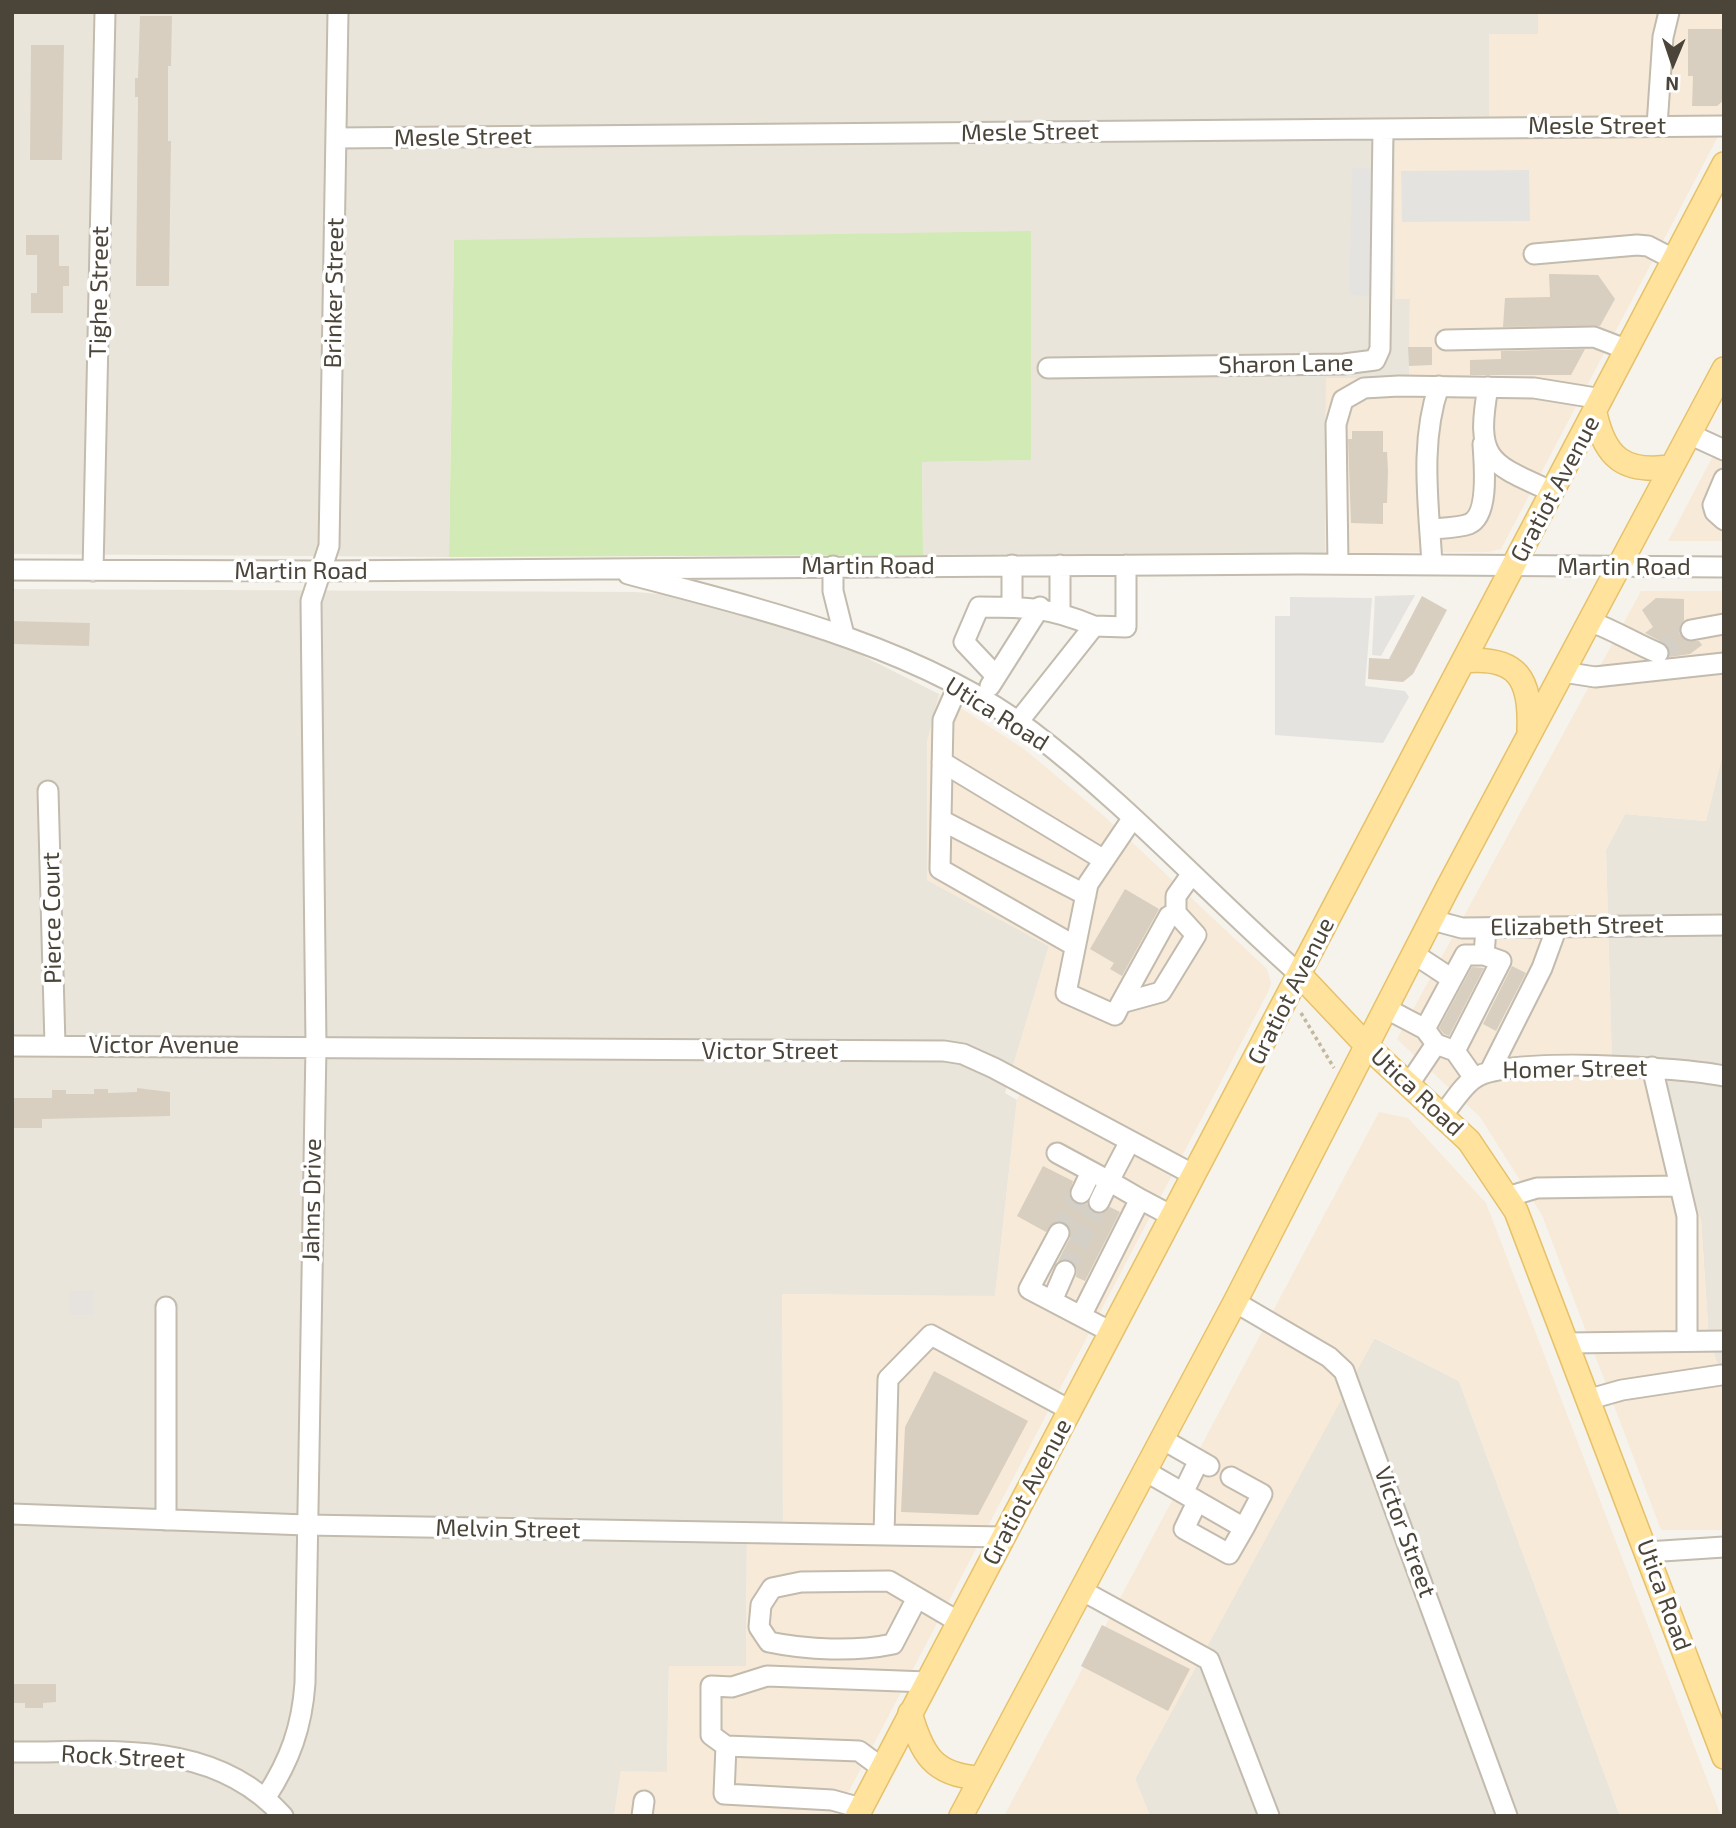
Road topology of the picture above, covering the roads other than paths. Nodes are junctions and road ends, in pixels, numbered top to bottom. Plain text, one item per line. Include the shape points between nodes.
1 (105, 12) edge
2 (338, 12) edge
3 (1669, 12) edge
4 (1657, 126) junction
5 (1724, 126) edge
6 (1383, 129) junction
7 (336, 138) junction
8 (1724, 164) edge
9 (1534, 254) dead end
10 (1675, 260) junction
11 (1446, 340) dead end
12 (1628, 350) junction
13 (1048, 368) dead end
14 (1724, 369) edge
15 (1439, 386) junction
16 (1488, 387) junction
17 (1718, 394) edge
18 (1598, 406) junction
19 (1689, 434) junction
20 (1483, 444) junction
21 (1724, 450) edge
22 (1670, 467) junction
23 (1724, 480) edge
24 (1553, 492) junction
25 (1724, 520) edge
26 (1430, 529) junction
27 (1338, 564) junction
28 (1012, 565) junction
29 (1060, 565) junction
30 (1126, 565) junction
31 (1432, 565) junction
32 (833, 566) junction
33 (1514, 566) junction
34 (1618, 567) junction
35 (1724, 567) edge
36 (604, 568) junction
37 (12, 570) edge
38 (93, 571) junction
39 (320, 571) junction
40 (1012, 607) junction
41 (1040, 607) junction
42 (1060, 611) junction
43 (1589, 621) junction
44 (1724, 624) edge
45 (1094, 626) junction
46 (1691, 630) tunnel mouth
47 (844, 635) junction
48 (1658, 653) dead end
49 (1464, 661) junction
50 (1724, 663) edge
51 (1563, 672) junction
52 (996, 676) junction
53 (958, 686) junction
54 (982, 699) junction
55 (1018, 722) junction
56 (1528, 737) junction
57 (942, 762) junction
58 (48, 791) dead end
59 (1132, 819) junction
60 (941, 820) junction
61 (1104, 860) junction
62 (1191, 875) junction
63 (1086, 895) junction
64 (1176, 913) junction
65 (1432, 920) junction
66 (1724, 925) edge
67 (1557, 927) junction
68 (1486, 928) junction
69 (1075, 946) junction
70 (1414, 954) junction
71 (1485, 955) junction
72 (1299, 974) junction
73 (1452, 979) junction
74 (1121, 1003) junction
75 (1387, 1009) junction
76 (1430, 1037) junction
77 (55, 1045) junction
78 (12, 1046) edge
79 (316, 1046) junction
80 (1368, 1047) junction
81 (1455, 1051) junction
82 (1652, 1067) junction
83 (1482, 1075) junction
84 (1724, 1076) edge
85 (1409, 1083) junction
86 (1443, 1114) junction
87 (1130, 1141) junction
88 (1057, 1153) dead end
89 (1091, 1172) junction
90 (1194, 1175) junction
91 (1109, 1181) junction
92 (1680, 1186) junction
93 (1080, 1193) tunnel mouth
94 (1507, 1197) junction
95 (1140, 1199) junction
96 (1099, 1202) tunnel mouth
97 (1172, 1216) junction
98 (1059, 1233) tunnel mouth
99 (1065, 1271) tunnel mouth
100 (1052, 1301) junction
101 (1235, 1302) junction
102 (166, 1307) dead end
103 (1081, 1316) junction
104 (1111, 1332) junction
105 (1687, 1340) junction
106 (1716, 1341) edge
107 (1568, 1343) junction
108 (1722, 1379) edge
109 (1590, 1399) junction
110 (1070, 1410) junction
111 (1162, 1438) junction
112 (1145, 1471) junction
113 (1231, 1477) dead end
114 (1190, 1497) junction
115 (12, 1514) edge
116 (166, 1520) junction
117 (306, 1525) junction
118 (1244, 1528) junction
119 (884, 1535) junction
120 (1004, 1536) junction
121 (1724, 1547) edge
122 (1647, 1552) junction
123 (1081, 1590) junction
124 (917, 1598) junction
125 (959, 1622) junction
126 (927, 1682) junction
127 (911, 1713) junction
128 (726, 1746) junction
129 (12, 1752) edge
130 (1724, 1756) edge
131 (882, 1768) junction
132 (979, 1779) junction
133 (267, 1797) junction
134 (859, 1812) edge
135 (283, 1816) edge
136 (961, 1816) edge
137 (1269, 1816) edge
138 (1507, 1816) edge

1 - 38 street, Tighe Street
2 - 7 street, Brinker Street
3 - 4 street
4 - 5 street, Mesle Street
4 - 6 street, Mesle Street
6 - 7 street, Mesle Street
6 - 13 street, Sharon Lane via 1381,332 1375,360
7 - 39 street, Brinker Street via 329,546
8 - 10 main road, Gratiot Avenue
9 - 10 street via 1637,244
10 - 12 main road, Gratiot Avenue
11 - 12 street via 1594,337
12 - 18 main road, Gratiot Avenue
14 - 17 main road
15 - 16 street
15 - 26 street via 1430,410 1427,442
15 - 27 street via 1364,388 1343,400 1336,425
16 - 18 street via 1534,388
16 - 20 street
17 - 19 main road
18 - 22 main road via 1605,444 1625,463 1638,469
18 - 24 main road, Gratiot Avenue
19 - 21 street
19 - 22 main road
20 - 24 street via 1502,469
20 - 26 street via 1479,515 1472,523
22 - 34 main road
23 - 25 street via 1713,505
24 - 33 main road, Gratiot Avenue
26 - 31 street
27 - 30 street, Martin Road
27 - 31 street, Martin Road
28 - 29 street, Martin Road
28 - 32 street, Martin Road
28 - 40 street
29 - 30 street, Martin Road
29 - 42 street
30 - 45 street via 1126,627
31 - 33 street, Martin Road
32 - 36 street, Martin Road
32 - 47 street via 833,591
33 - 34 street, Martin Road
33 - 49 main road, Gratiot Avenue
34 - 35 street, Martin Road
34 - 43 main road
36 - 39 street, Martin Road
36 - 47 street, Utica Road
37 - 38 street, Martin Road
38 - 39 street, Martin Road
39 - 79 street, Jahns Drive via 311,601
40 - 41 street
40 - 52 street via 979,607 964,642
41 - 42 street
41 - 52 street
42 - 45 street
43 - 48 street via 1619,631
43 - 51 main road
44 - 46 street
45 - 55 street
47 - 53 street, Utica Road
49 - 56 main road via 1502,661 1513,668 1527,692
49 - 72 main road, Gratiot Avenue
50 - 51 street via 1595,677
51 - 56 main road
52 - 54 street
53 - 54 street, Utica Road
53 - 57 street via 943,720
54 - 55 street, Utica Road
55 - 59 street, Utica Road
56 - 65 main road
57 - 60 street
57 - 61 street
58 - 77 street, Pierce Court
59 - 61 street
59 - 62 street, Utica Road
60 - 63 street
60 - 69 street via 940,869
61 - 63 street
62 - 64 street via 1176,895
62 - 72 street, Utica Road
63 - 69 street
64 - 74 street via 1169,916
64 - 74 street via 1196,935 1182,958 1161,992
65 - 68 street, Elizabeth Street via 1462,928
65 - 70 main road
66 - 67 street, Elizabeth Street
67 - 68 street, Elizabeth Street
67 - 83 street via 1542,968
68 - 71 street
69 - 74 street via 1066,993 1115,1015
70 - 73 street
70 - 75 main road
71 - 73 street via 1465,955
71 - 81 street via 1501,961
72 - 80 main road, Utica Road
72 - 90 main road, Gratiot Avenue
73 - 76 street
75 - 76 street
75 - 80 main road
76 - 81 street
76 - 85 street
77 - 78 street, Victor Avenue
77 - 79 street, Victor Avenue
79 - 87 street, Victor Street via 944,1051 994,1068
79 - 117 street, Jahns Drive
80 - 85 main road, Utica Road
80 - 101 main road
81 - 83 street
82 - 83 street, Homer Street via 1518,1067
82 - 84 street, Homer Street
82 - 92 street
83 - 86 street, Homer Street
85 - 86 main road, Utica Road
86 - 94 main road, Utica Road via 1469,1141
87 - 90 street, Victor Street
87 - 91 street
88 - 89 street
89 - 91 street
89 - 93 street
90 - 97 main road, Gratiot Avenue
91 - 95 street
91 - 96 street
92 - 94 street via 1537,1188
92 - 105 street via 1689,1241
94 - 107 main road, Utica Road
95 - 97 street
95 - 103 street
97 - 104 main road, Gratiot Avenue
98 - 100 street via 1029,1289
99 - 100 street
100 - 103 street
101 - 111 main road
101 - 138 street, Victor Street via 1345,1371
102 - 116 street
103 - 104 street
104 - 110 main road, Gratiot Avenue
105 - 106 street
105 - 107 street
106 - 108 street
107 - 109 main road, Utica Road
108 - 109 street via 1622,1390
109 - 122 main road, Utica Road
110 - 119 street via 932,1335 888,1379
110 - 120 main road, Gratiot Avenue
111 - 112 main road
111 - 114 street via 1204,1463
112 - 114 street
112 - 123 main road
113 - 118 street via 1262,1494
114 - 118 street
114 - 118 street via 1184,1529 1229,1554
115 - 116 street, Melvin Street
116 - 117 street, Melvin Street
117 - 119 street, Melvin Street
117 - 133 street, Jahns Drive via 303,1715 288,1760
119 - 120 street, Melvin Street
120 - 125 main road, Gratiot Avenue
121 - 122 street
122 - 130 main road, Utica Road
123 - 132 main road
123 - 137 street via 1209,1660
124 - 124 street via 889,1581 801,1582 772,1588 761,1605 759,1627 769,1642 791,1647 893,1644
124 - 125 street
125 - 126 main road, Gratiot Avenue
126 - 127 main road, Gratiot Avenue
126 - 128 street via 767,1676 732,1687 711,1686 710,1735
127 - 131 main road, Gratiot Avenue
127 - 132 main road via 918,1739 935,1765
128 - 131 street via 859,1751
128 - 134 street via 724,1794 832,1800
129 - 133 street, Rock Street via 186,1758 212,1765
131 - 134 main road, Gratiot Avenue
132 - 136 main road
133 - 135 street

